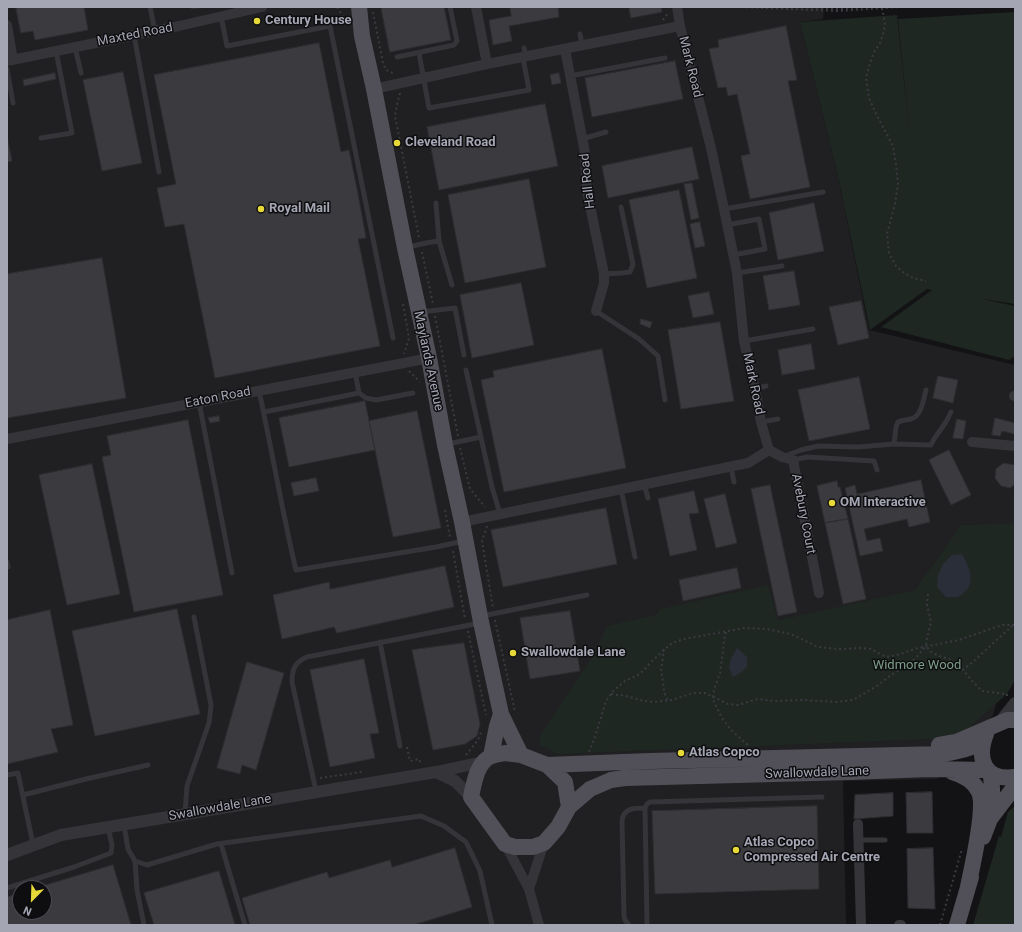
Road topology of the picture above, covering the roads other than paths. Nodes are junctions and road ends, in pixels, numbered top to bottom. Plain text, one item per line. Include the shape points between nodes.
1 (150, 7) edge
2 (262, 7) edge
3 (359, 7) edge
4 (450, 7) edge
5 (476, 7) edge
6 (677, 7) edge
7 (221, 16) junction
8 (7, 25) edge
9 (680, 26) junction
10 (155, 31) junction
11 (580, 34) dead end
12 (134, 35) junction
13 (582, 45) junction
14 (75, 47) junction
15 (565, 49) junction
16 (56, 51) junction
17 (419, 53) junction
18 (524, 54) junction
19 (397, 57) dead end
20 (665, 58) dead end
21 (10, 60) edge
22 (487, 64) junction
23 (7, 70) edge
24 (81, 73) dead end
25 (570, 76) junction
26 (424, 78) junction
27 (374, 89) junction
28 (13, 103) dead end
29 (606, 132) dead end
30 (41, 138) dead end
31 (582, 139) junction
32 (159, 172) dead end
33 (824, 192) dead end
34 (436, 203) dead end
35 (621, 207) dead end
36 (724, 209) junction
37 (727, 225) junction
38 (439, 241) junction
39 (412, 246) junction
40 (733, 255) junction
41 (782, 266) dead end
42 (737, 273) junction
43 (604, 274) junction
44 (452, 285) dead end
45 (596, 311) joint
46 (418, 313) junction
47 (812, 329) dead end
48 (393, 338) dead end
49 (744, 341) junction
50 (464, 355) dead end
51 (429, 358) junction
52 (466, 370) dead end
53 (355, 372) junction
54 (766, 386) dead end
55 (755, 389) junction
56 (259, 390) junction
57 (926, 390) dead end
58 (413, 392) dead end
59 (359, 393) junction
60 (665, 400) dead end
61 (199, 402) junction
62 (264, 412) junction
63 (950, 412) dead end
64 (778, 419) dead end
65 (761, 422) junction
66 (481, 437) junction
67 (7, 439) edge
68 (972, 442) dead end
69 (452, 444) junction
70 (894, 444) junction
71 (1015, 446) edge
72 (769, 450) junction
73 (782, 457) junction
74 (793, 460) junction
75 (731, 467) junction
76 (877, 470) dead end
77 (734, 482) dead end
78 (644, 484) junction
79 (621, 489) junction
80 (648, 498) dead end
81 (500, 514) junction
82 (462, 522) junction
83 (465, 540) junction
84 (635, 558) dead end
85 (232, 573) dead end
86 (819, 593) dead end
87 (588, 595) dead end
88 (194, 616) dead end
89 (485, 618) junction
90 (380, 642) junction
91 (1012, 702) edge
92 (501, 714) junction
93 (1015, 720) edge
94 (994, 726) junction
95 (982, 743) junction
96 (400, 746) dead end
97 (521, 755) junction
98 (854, 755) junction
99 (487, 759) junction
100 (148, 765) dead end
101 (547, 765) junction
102 (432, 768) junction
103 (929, 769) junction
104 (989, 771) junction
105 (7, 775) edge
106 (1015, 777) edge
107 (1015, 786) edge
108 (316, 792) junction
109 (23, 795) junction
110 (471, 797) junction
111 (822, 797) dead end
112 (569, 807) junction
113 (645, 808) junction
114 (185, 814) junction
115 (990, 819) junction
116 (858, 824) dead end
117 (124, 825) junction
118 (108, 828) junction
119 (858, 840) junction
120 (885, 840) dead end
121 (544, 843) junction
122 (221, 844) junction
123 (505, 844) junction
124 (33, 845) junction
125 (7, 855) edge
126 (135, 861) junction
127 (968, 887) junction
128 (7, 888) edge
129 (529, 889) junction
130 (144, 925) edge
131 (245, 925) edge
132 (492, 925) edge
133 (539, 925) edge
134 (629, 925) edge
135 (647, 925) edge
136 (861, 925) edge
137 (956, 925) edge

1 - 10 lane
2 - 7 street, Maxted Road
3 - 27 main road, Maylands Avenue via 362,36
4 - 17 lane via 457,41 454,45
5 - 22 street
6 - 9 street, Mark Road
7 - 10 street, Maxted Road
7 - 48 lane via 227,46 330,26
8 - 21 street
9 - 13 street
9 - 36 street, Mark Road
10 - 12 street, Maxted Road
11 - 13 lane
12 - 14 street, Maxted Road
12 - 32 lane
13 - 15 street
14 - 16 street, Maxted Road
14 - 24 lane
15 - 18 street
15 - 25 street, Hall Road
16 - 21 street, Maxted Road
16 - 30 lane via 72,133
17 - 19 lane
17 - 26 lane
18 - 22 street
18 - 26 lane via 529,90 430,108
20 - 25 lane
22 - 26 street
23 - 28 lane
25 - 31 street, Hall Road
26 - 27 street
27 - 39 main road, Maylands Avenue
29 - 31 lane
31 - 43 street, Hall Road via 587,191
33 - 36 lane
34 - 38 lane
35 - 43 lane via 633,264 630,272
36 - 37 street, Mark Road
37 - 40 street, Mark Road
37 - 40 lane via 759,219 765,249
38 - 39 lane
38 - 44 lane
39 - 46 main road, Maylands Avenue
40 - 42 street, Mark Road
41 - 42 lane
42 - 49 street, Mark Road
43 - 45 street, Hall Road
45 - 60 lane via 639,338 658,356
46 - 50 lane via 455,308
46 - 51 main road, Maylands Avenue
47 - 49 lane
49 - 55 street, Mark Road
51 - 53 street, Eaton Road
51 - 69 main road, Maylands Avenue
52 - 66 lane
53 - 56 street, Eaton Road
53 - 59 lane
54 - 55 lane
55 - 65 street, Mark Road
56 - 61 street, Eaton Road
56 - 62 lane
57 - 70 lane via 920,413 912,419 898,422
58 - 59 lane via 376,400
59 - 62 lane
61 - 67 street, Eaton Road
61 - 85 lane
62 - 83 lane via 296,570 421,550
63 - 70 lane via 931,444
64 - 65 lane
65 - 72 street, Mark Road
66 - 69 lane
66 - 81 lane
68 - 71 street
69 - 82 main road, Maylands Avenue
70 - 73 lane via 858,447 818,446
72 - 73 street, Avebury Court
72 - 75 street via 748,463
73 - 74 street, Avebury Court
74 - 76 lane via 807,457 874,461
74 - 86 street, Avebury Court
75 - 77 lane
75 - 78 street
78 - 79 street
78 - 80 lane
79 - 81 street
79 - 84 lane
81 - 82 street
82 - 83 main road, Maylands Avenue
83 - 89 main road, Maylands Avenue
87 - 89 lane
88 - 114 lane via 211,705 209,723 187,786
89 - 90 lane
89 - 92 main road, Maylands Avenue
90 - 96 lane
90 - 108 lane via 307,657 299,660 292,674
91 - 94 street
92 - 97 main road, Maylands Avenue
92 - 99 main road, Maylands Avenue
93 - 94 main road, Swallowdale Lane via 1007,720
94 - 95 main road
94 - 98 main road, Swallowdale Lane via 956,742
95 - 98 main road, Swallowdale Lane via 948,753
95 - 104 main road via 982,759
97 - 99 main road via 505,753
97 - 101 main road
98 - 101 main road, Swallowdale Lane
99 - 102 street, Swallowdale Lane
99 - 110 main road via 474,779
100 - 109 lane
101 - 112 main road via 565,782
102 - 108 street, Swallowdale Lane
102 - 110 street via 455,781
103 - 104 main road, Swallowdale Lane
103 - 112 main road, Swallowdale Lane via 625,778 611,780 590,789
103 - 127 main road, Swallowdale Lane via 950,771 966,777 979,793 981,804 978,832
104 - 106 main road, Swallowdale Lane via 1001,777
104 - 115 main road via 992,782
105 - 109 lane via 18,773
107 - 115 main road
108 - 114 street, Swallowdale Lane
109 - 124 lane
110 - 123 main road
111 - 113 lane via 650,802
112 - 121 main road via 558,827
113 - 134 lane via 631,809 622,817 624,916
113 - 135 lane
114 - 117 street, Swallowdale Lane
115 - 127 main road
116 - 119 street
117 - 118 street, Swallowdale Lane
117 - 126 lane via 128,849
118 - 124 street, Swallowdale Lane via 62,835
118 - 128 lane via 112,853
119 - 120 lane
119 - 136 street
121 - 123 main road via 533,847
121 - 129 street
122 - 126 lane via 147,865
122 - 131 lane
122 - 132 lane via 421,816 444,826 466,842 480,871
123 - 129 street
124 - 125 street, Swallowdale Lane
126 - 130 lane via 137,890
127 - 137 main road
129 - 133 street

